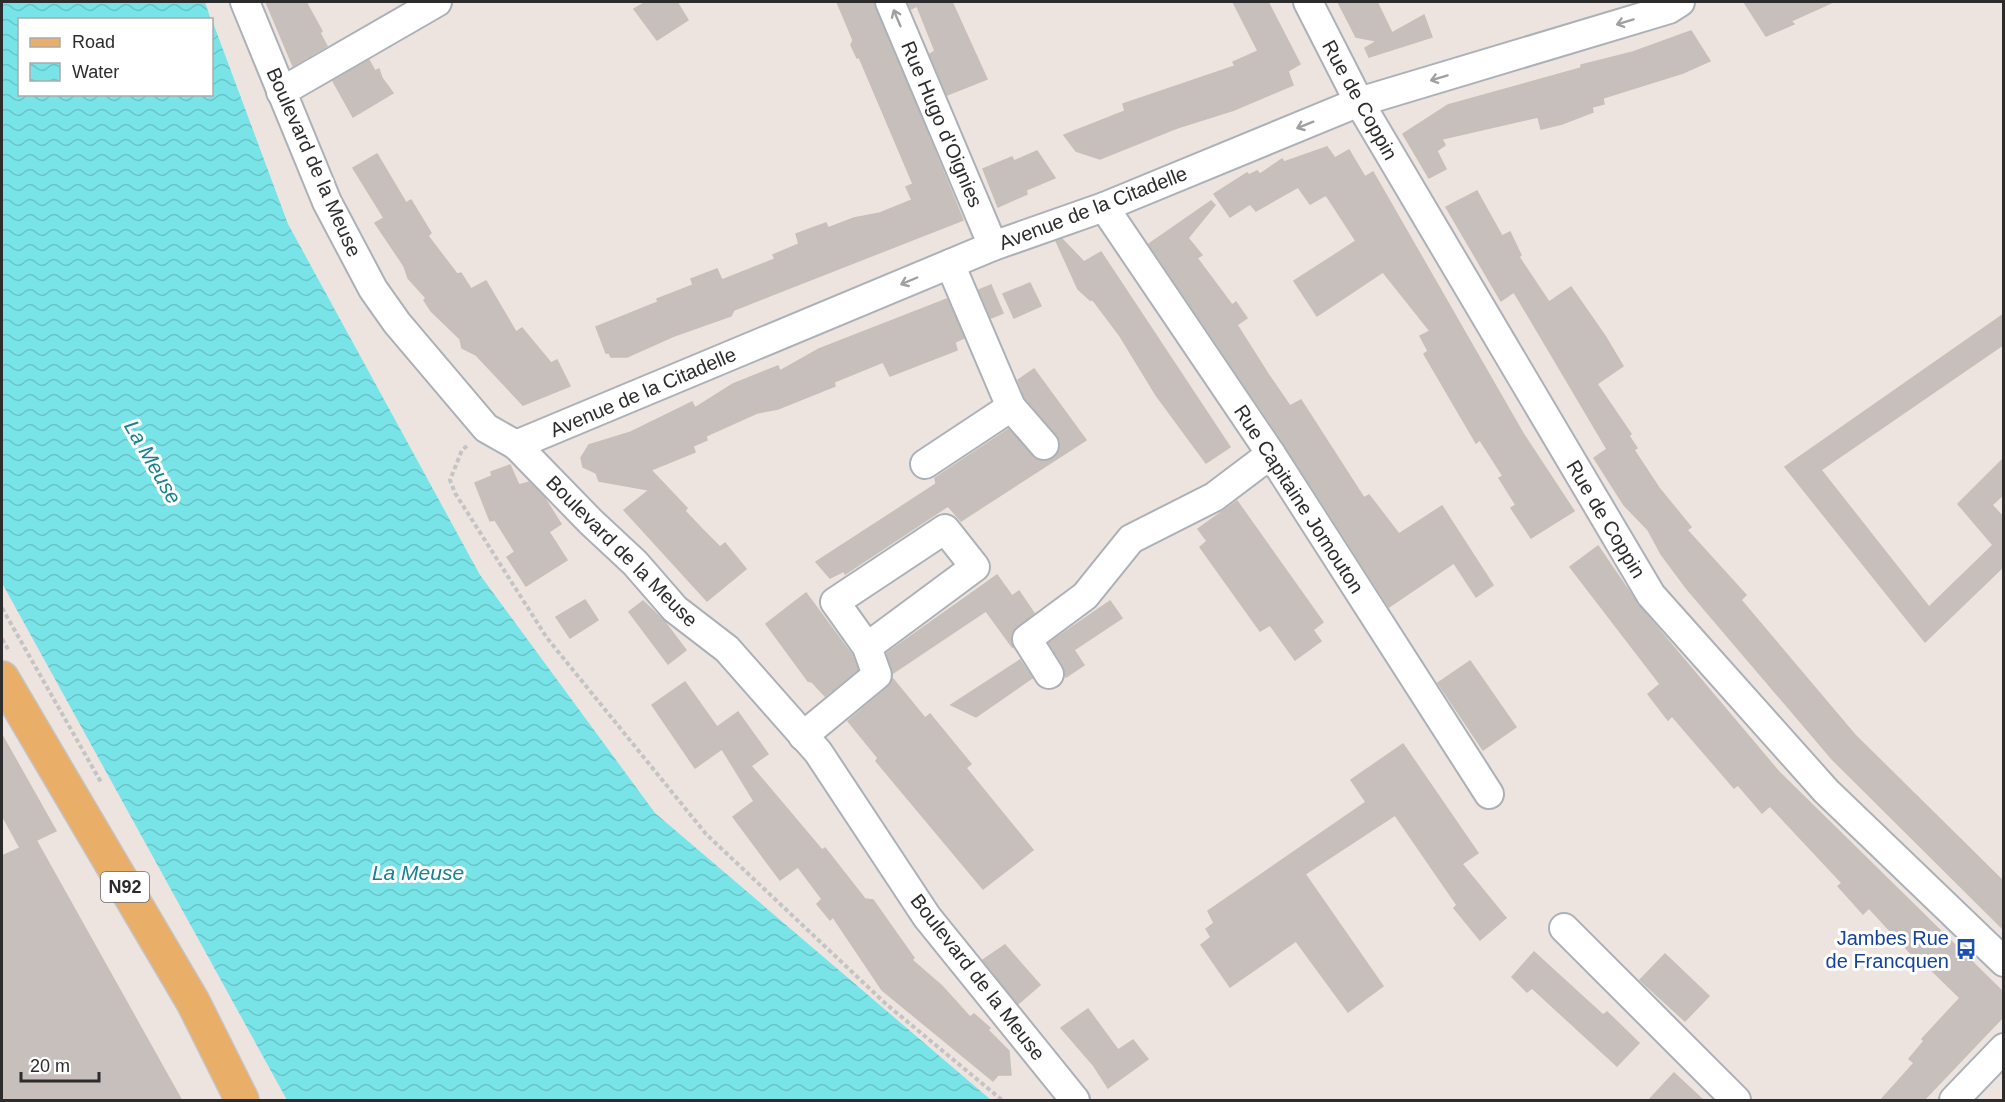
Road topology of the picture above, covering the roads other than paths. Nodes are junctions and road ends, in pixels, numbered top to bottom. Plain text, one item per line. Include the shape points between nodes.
1 (245, 2) edge
2 (437, 2) edge
3 (890, 2) edge
4 (1308, 2) edge
5 (1680, 2) edge
6 (281, 92) junction
7 (1359, 102) junction
8 (1104, 207) junction
9 (993, 246) junction
10 (950, 264) junction
11 (1011, 406) junction
12 (1044, 444) dead end
13 (516, 445) junction
14 (1271, 454) junction
15 (925, 464) dead end
16 (867, 647) junction
17 (1049, 674) dead end
18 (2, 678) edge
19 (803, 736) junction
20 (1489, 794) dead end
21 (1564, 928) dead end
22 (2004, 962) edge
23 (2004, 1048) edge
24 (242, 1101) edge
25 (1075, 1101) edge
26 (1736, 1101) edge
27 (1954, 1101) edge

1 - 6 street, Boulevard de la Meuse
2 - 6 street
9 -> 3 street, Rue Hugo d'Oignies
4 - 7 street, Rue de Coppin
5 -> 7 street, Avenue de la Citadelle via 1669,9
6 - 13 street, Boulevard de la Meuse via 327,202 373,289 486,428
7 -> 8 street, Avenue de la Citadelle
7 - 22 street, Rue de Coppin via 1651,595 1826,791
8 - 9 street, Avenue de la Citadelle
8 - 14 street, Rue Capitaine Jomouton
9 - 10 street, Avenue de la Citadelle
10 - 11 street
10 -> 13 street, Avenue de la Citadelle
11 - 12 street
11 - 15 street
13 - 19 street, Boulevard de la Meuse via 635,563 675,609 727,649
14 - 17 street via 1214,497 1131,539 1085,596 1027,639
14 - 20 street, Rue Capitaine Jomouton
16 - 16 street via 975,567 945,529 835,602
16 - 19 street via 878,675
18 - 24 main road, N92 via 193,1002
19 - 25 street, Boulevard de la Meuse via 818,752 927,917
21 - 26 street
23 - 27 street

